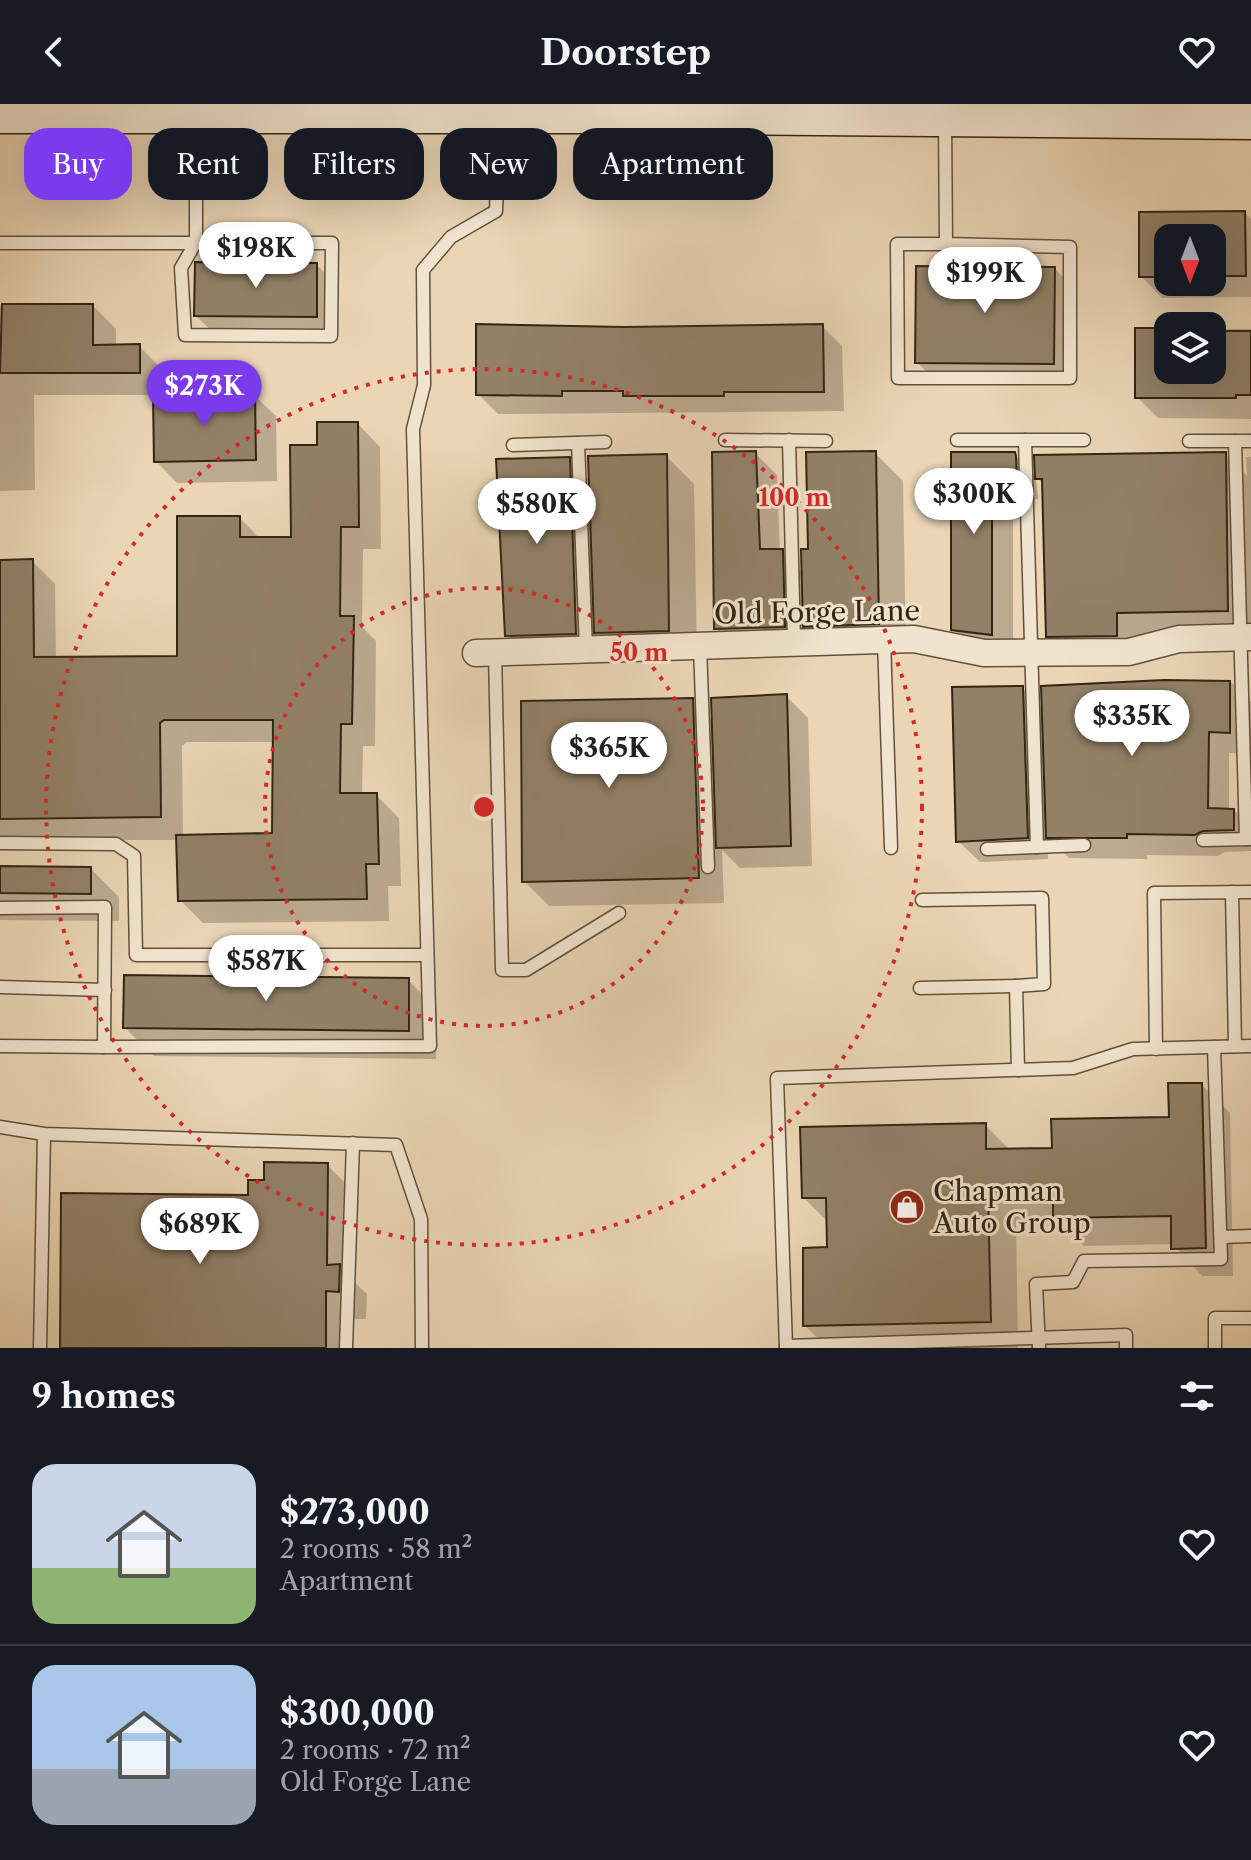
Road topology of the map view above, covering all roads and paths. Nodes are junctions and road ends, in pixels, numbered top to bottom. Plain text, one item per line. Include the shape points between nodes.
1 (598, 109) edge
2 (350, 110) edge
3 (0, 115) edge
4 (196, 116) junction
5 (499, 116) junction
6 (945, 118) junction
7 (1251, 121) edge
8 (196, 242) junction
9 (0, 243) edge
10 (946, 244) junction
11 (725, 440) dead end
12 (789, 440) junction
13 (957, 440) dead end
14 (1025, 440) junction
15 (1084, 440) dead end
16 (826, 441) dead end
17 (1189, 441) dead end
18 (1235, 441) junction
19 (1251, 441) edge
20 (605, 442) dead end
21 (578, 443) junction
22 (513, 445) dead end
23 (1246, 638) edge
24 (884, 640) junction
25 (794, 642) junction
26 (700, 646) junction
27 (586, 649) junction
28 (486, 653) joint
29 (1031, 653) junction
30 (1248, 839) edge
31 (1203, 840) dead end
32 (0, 843) edge
33 (1084, 845) dead end
34 (1037, 847) junction
35 (891, 848) dead end
36 (987, 849) dead end
37 (708, 867) dead end
38 (1232, 892) junction
39 (1251, 892) edge
40 (922, 900) dead end
41 (0, 908) edge
42 (619, 913) dead end
43 (427, 955) junction
44 (1016, 986) junction
45 (0, 987) edge
46 (920, 988) dead end
47 (105, 990) junction
48 (0, 1046) edge
49 (1235, 1046) junction
50 (1251, 1046) edge
51 (104, 1047) junction
52 (1214, 1047) junction
53 (1156, 1049) junction
54 (1018, 1070) junction
55 (0, 1127) edge
56 (44, 1134) junction
57 (353, 1143) junction
58 (1251, 1236) edge
59 (1221, 1237) junction
60 (1251, 1318) edge
61 (1039, 1343) edge
62 (786, 1347) edge
63 (40, 1348) edge
64 (346, 1348) edge
65 (422, 1348) edge
66 (1126, 1348) edge
67 (1215, 1348) edge

1 - 5 street
1 - 6 street
2 - 4 street
2 - 5 street
3 - 4 street
4 - 8 lane
5 - 43 lane via 496,211 451,237 423,270 424,385 413,429
6 - 7 street
6 - 10 lane
8 - 8 lane via 181,268 185,335 331,336 332,243
8 - 9 lane
10 - 10 lane via 897,244 898,378 1070,378 1070,247
11 - 12 lane
12 - 16 lane
12 - 25 lane
13 - 14 lane
14 - 15 lane
14 - 29 lane
17 - 18 lane
18 - 19 lane
18 - 23 lane
20 - 21 lane
21 - 22 lane
21 - 27 lane
23 - 29 street, Old Forge Lane via 1179,639 1129,652
23 - 30 lane
24 - 25 street, Old Forge Lane
24 - 29 street, Old Forge Lane via 914,639 984,653
24 - 35 lane
25 - 26 street, Old Forge Lane
26 - 27 street, Old Forge Lane
26 - 37 lane
27 - 28 street, Old Forge Lane
28 - 42 lane via 502,970 526,970
29 - 34 lane
30 - 31 lane
32 - 43 lane via 116,844 134,856 136,955
33 - 34 lane
34 - 36 lane
38 - 39 lane
38 - 49 lane
38 - 53 lane via 1154,893
40 - 44 lane via 1042,898 1044,984
41 - 47 lane via 105,907
43 - 51 lane via 430,1046
44 - 46 lane
44 - 54 lane
45 - 47 lane
47 - 51 lane
48 - 51 lane
49 - 50 lane
49 - 52 lane
52 - 53 lane
52 - 59 lane
53 - 54 lane via 1133,1049 1073,1068
54 - 62 lane via 777,1078
55 - 56 lane
56 - 57 lane
56 - 63 lane
57 - 64 lane
57 - 65 lane via 396,1145 421,1219
58 - 59 lane
59 - 61 lane via 1221,1259 1084,1261 1073,1282 1036,1284
60 - 67 lane via 1215,1318
61 - 62 lane
61 - 66 lane via 1126,1335

